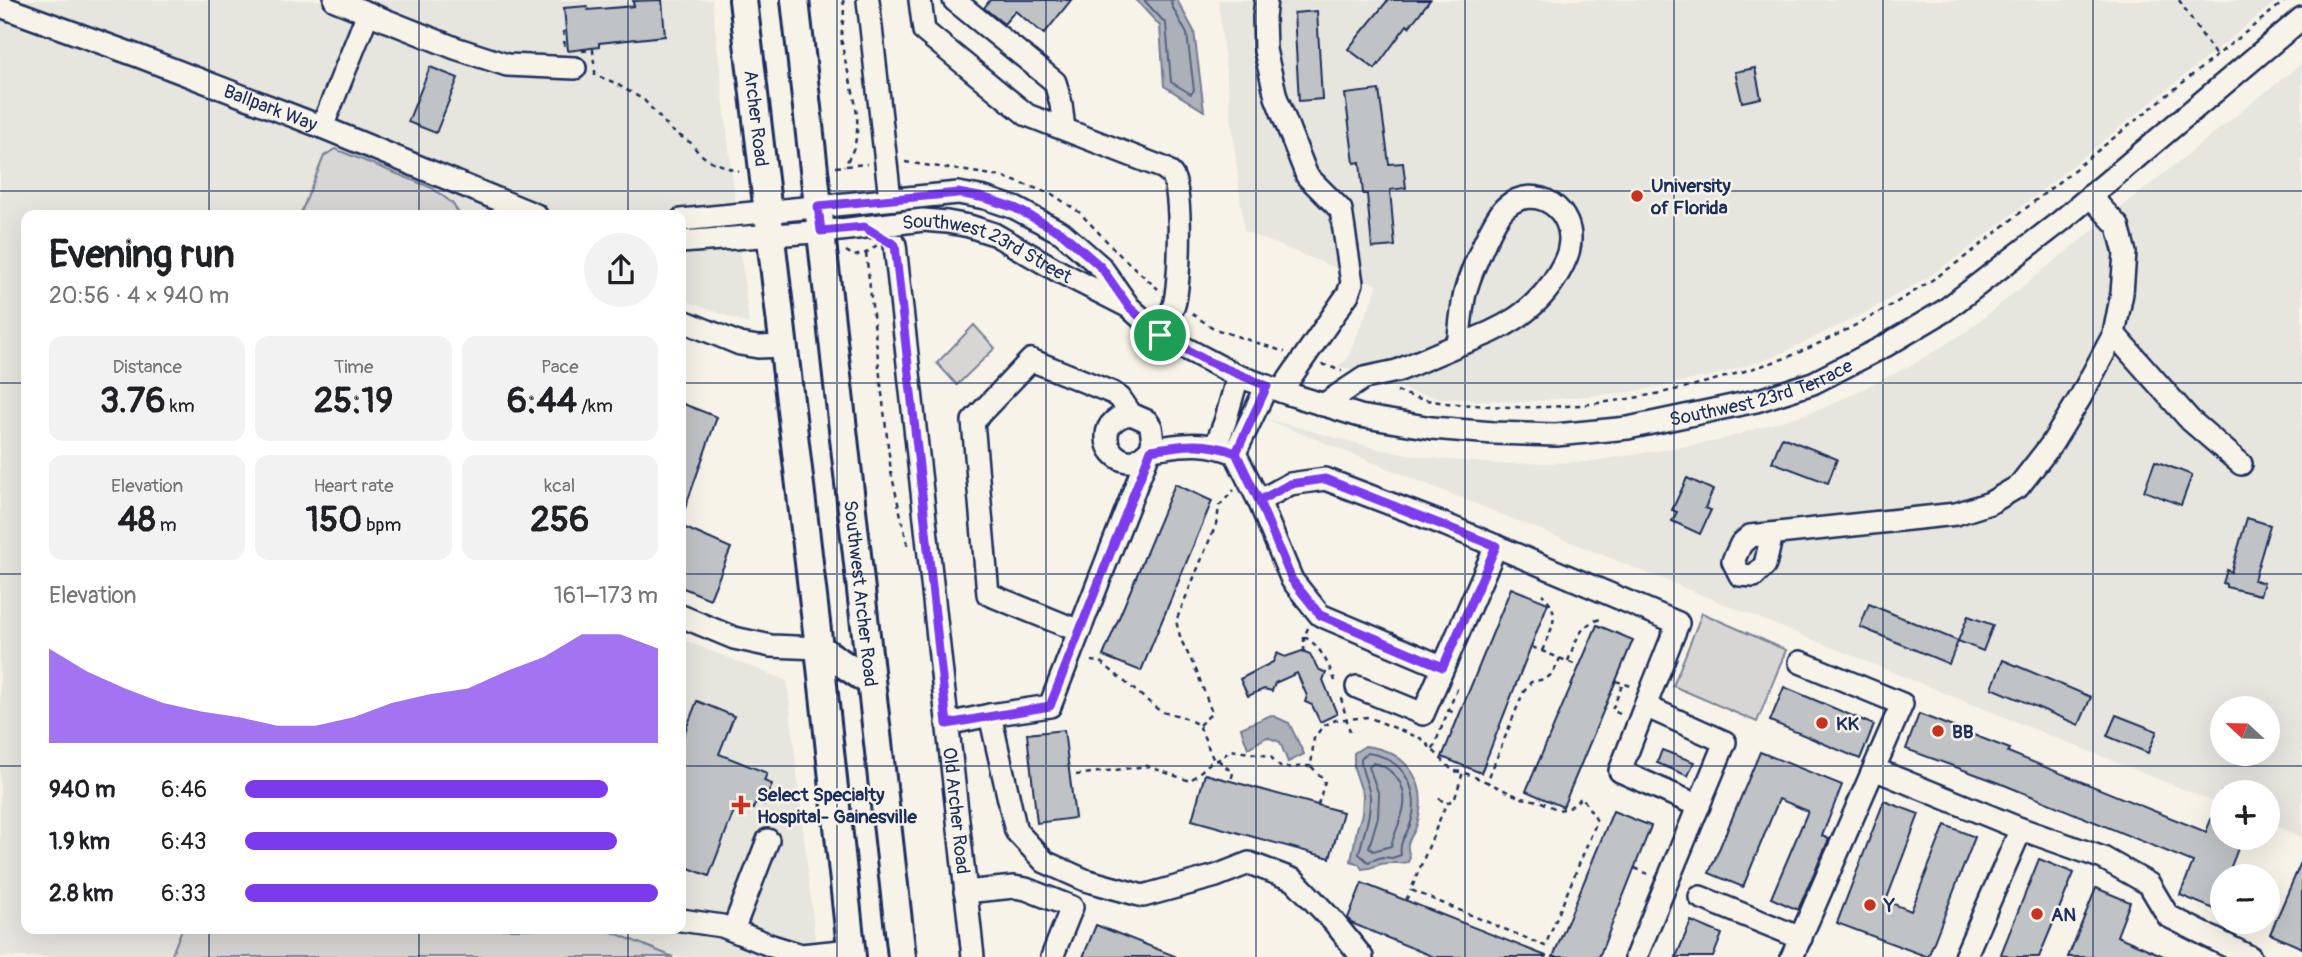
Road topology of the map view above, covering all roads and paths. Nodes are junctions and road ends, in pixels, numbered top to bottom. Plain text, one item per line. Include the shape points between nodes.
1 (335, 0) edge
2 (743, 0) edge
3 (795, 0) edge
4 (843, 0) edge
5 (868, 0) edge
6 (920, 0) edge
7 (954, 0) edge
8 (1266, 0) edge
9 (2179, 0) edge
10 (0, 6) edge
11 (368, 13) junction
12 (2302, 18) edge
13 (563, 31) dead end
14 (2216, 56) dead end
15 (575, 68) dead end
16 (322, 127) junction
17 (1064, 129) junction
18 (832, 167) dead end
19 (739, 172) dead end
20 (2090, 196) junction
21 (890, 199) junction
22 (524, 210) edge
23 (686, 220) edge
24 (917, 221) junction
25 (770, 223) junction
26 (864, 227) junction
27 (827, 228) junction
28 (686, 241) edge
29 (886, 245) junction
30 (866, 253) junction
31 (1129, 307) junction
32 (686, 322) edge
33 (2114, 334) junction
34 (1160, 335) junction
35 (1458, 345) junction
36 (784, 346) junction
37 (1238, 376) junction
38 (1274, 389) junction
39 (1323, 405) junction
40 (1131, 414) junction
41 (1226, 449) junction
42 (1151, 450) junction
43 (2241, 464) dead end
44 (1239, 486) dead end
45 (1259, 501) junction
46 (1772, 534) dead end
47 (1496, 546) junction
48 (908, 551) dead end
49 (1542, 594) dead end
50 (686, 618) edge
51 (1601, 619) dead end
52 (1309, 627) dead end
53 (1079, 631) junction
54 (1304, 637) junction
55 (1532, 647) dead end
56 (819, 648) junction
57 (1542, 651) junction
58 (1304, 652) dead end
59 (1560, 658) junction
60 (1091, 661) dead end
61 (1567, 661) junction
62 (1800, 662) dead end
63 (1579, 666) dead end
64 (1447, 677) junction
65 (1616, 681) dead end
66 (870, 682) junction
67 (1623, 683) junction
68 (1357, 687) dead end
69 (1632, 687) dead end
70 (1645, 706) junction
71 (1615, 712) dead end
72 (990, 715) junction
73 (1347, 719) junction
74 (947, 724) junction
75 (1199, 725) junction
76 (1350, 732) dead end
77 (1433, 749) junction
78 (1216, 761) junction
79 (1311, 766) junction
80 (1874, 769) junction
81 (1463, 772) junction
82 (1076, 775) dead end
83 (1231, 781) dead end
84 (1487, 782) junction
85 (1439, 798) dead end
86 (1446, 804) junction
87 (1318, 805) dead end
88 (1699, 806) junction
89 (2021, 829) junction
90 (768, 840) dead end
91 (1635, 868) dead end
92 (1658, 878) dead end
93 (1410, 890) junction
94 (965, 892) junction
95 (1700, 897) dead end
96 (1406, 900) dead end
97 (686, 921) edge
98 (733, 930) junction
99 (1796, 947) edge
100 (852, 954) edge
101 (902, 957) edge
102 (973, 957) edge
103 (1052, 957) edge
104 (1362, 957) edge
105 (1636, 957) edge
106 (1965, 957) edge
107 (2249, 957) edge

1 - 11 street
2 - 25 main road, Archer Road
3 - 27 main road
4 - 18 path via 842,44 852,78 858,135 844,167
5 - 21 street
6 - 17 street via 924,31 1027,115
7 - 17 street via 1055,82
8 - 38 street via 1265,50 1276,97 1307,176 1341,210 1352,283
9 - 14 path
10 - 16 street, Ballpark Way
11 - 15 street via 507,65
11 - 16 street
12 - 20 street, Southwest 23rd Terrace
13 - 19 path via 565,52 593,50 595,75 644,100 708,160
16 - 22 street, Ballpark Way
17 - 34 street via 1172,175 1180,232 1178,277 1174,304
20 - 33 street via 2118,226 2124,254
20 - 39 street, Southwest 23rd Terrace via 1944,311 1813,383 1756,401 1628,428 1556,435 1433,428
21 - 27 street, Southwest 23rd Street
21 - 31 street, Southwest 23rd Street via 958,193 1015,208 1062,233 1101,267
23 - 25 street
24 - 26 street, Southwest 23rd Street
24 - 29 street
24 - 31 street, Southwest 23rd Street via 947,222 994,234
25 - 27 street, Southwest 23rd Street
25 - 28 street
25 - 36 main road
26 - 27 street, Southwest 23rd Street
26 - 29 street
27 - 30 path via 854,256
27 - 66 main road, Southwest Archer Road
29 - 30 path
29 - 74 street, Old Archer Road
30 - 48 path via 891,472
31 - 34 street, Southwest 23rd Terrace
32 - 36 street via 740,344
33 - 43 street via 2190,420
33 - 46 street via 2052,445 2018,486 1990,503 1956,514
34 - 37 street, Southwest 23rd Terrace
35 - 35 street via 1464,295 1495,220 1517,199 1533,196 1557,206 1570,232 1569,248 1555,279 1529,310 1488,335
35 - 39 street via 1397,371 1364,379
36 - 56 main road
37 - 38 street, Southwest 23rd Terrace
37 - 41 street via 1225,422
38 - 39 street, Southwest 23rd Terrace
38 - 41 street
40 - 42 street via 1151,427
40 - 42 street via 1112,423 1109,448 1128,461 1139,460
40 - 53 street via 1113,393 1031,360 973,421 988,594
41 - 42 street via 1190,444
41 - 45 street
42 - 53 street
44 - 75 path via 1219,506 1217,522 1176,621 1212,713
45 - 47 street via 1290,484 1325,479
45 - 64 street via 1292,580 1320,615
47 - 64 street
47 - 70 street via 1678,623
49 - 57 path via 1551,602 1554,616
50 - 56 street via 734,638 771,646
51 - 61 path via 1584,627
52 - 54 path
53 - 72 street via 1050,706
54 - 58 path
54 - 73 path via 1329,667
55 - 57 path
56 - 66 main road
56 - 100 main road
57 - 59 path
59 - 61 path
59 - 84 path via 1553,674 1531,682 1523,693
60 - 75 path via 1101,662 1161,712
61 - 63 path
62 - 80 street via 1902,704
64 - 68 street via 1423,714
64 - 77 path via 1457,689
65 - 67 path
66 - 101 main road, Southwest Archer Road
67 - 69 path
67 - 71 path
70 - 88 street via 1620,771
70 - 88 street via 1725,742
72 - 74 street
72 - 104 street via 1016,831 1045,862 1085,880 1143,896 1249,863 1294,880
73 - 76 path
73 - 77 path via 1368,717 1422,739
73 - 79 path via 1324,726 1314,738
74 - 94 street, Old Archer Road
75 - 78 path
77 - 81 path via 1453,771
78 - 79 path via 1230,750 1270,756 1281,768
78 - 82 path via 1190,781 1147,766
78 - 83 path via 1233,773
79 - 87 path via 1325,781
80 - 89 street
80 - 99 street
81 - 84 path
81 - 86 path via 1455,798
84 - 93 path via 1558,810 1582,797 1597,821 1545,946
85 - 86 path
86 - 93 path
88 - 105 street
89 - 106 street
89 - 107 street via 2103,858 2149,884 2168,916
90 - 98 street
91 - 92 path
93 - 96 path
94 - 102 street, Old Archer Road
94 - 103 street via 1014,887 1072,907
95 - 99 street
97 - 98 street
98 - 100 street via 801,955

